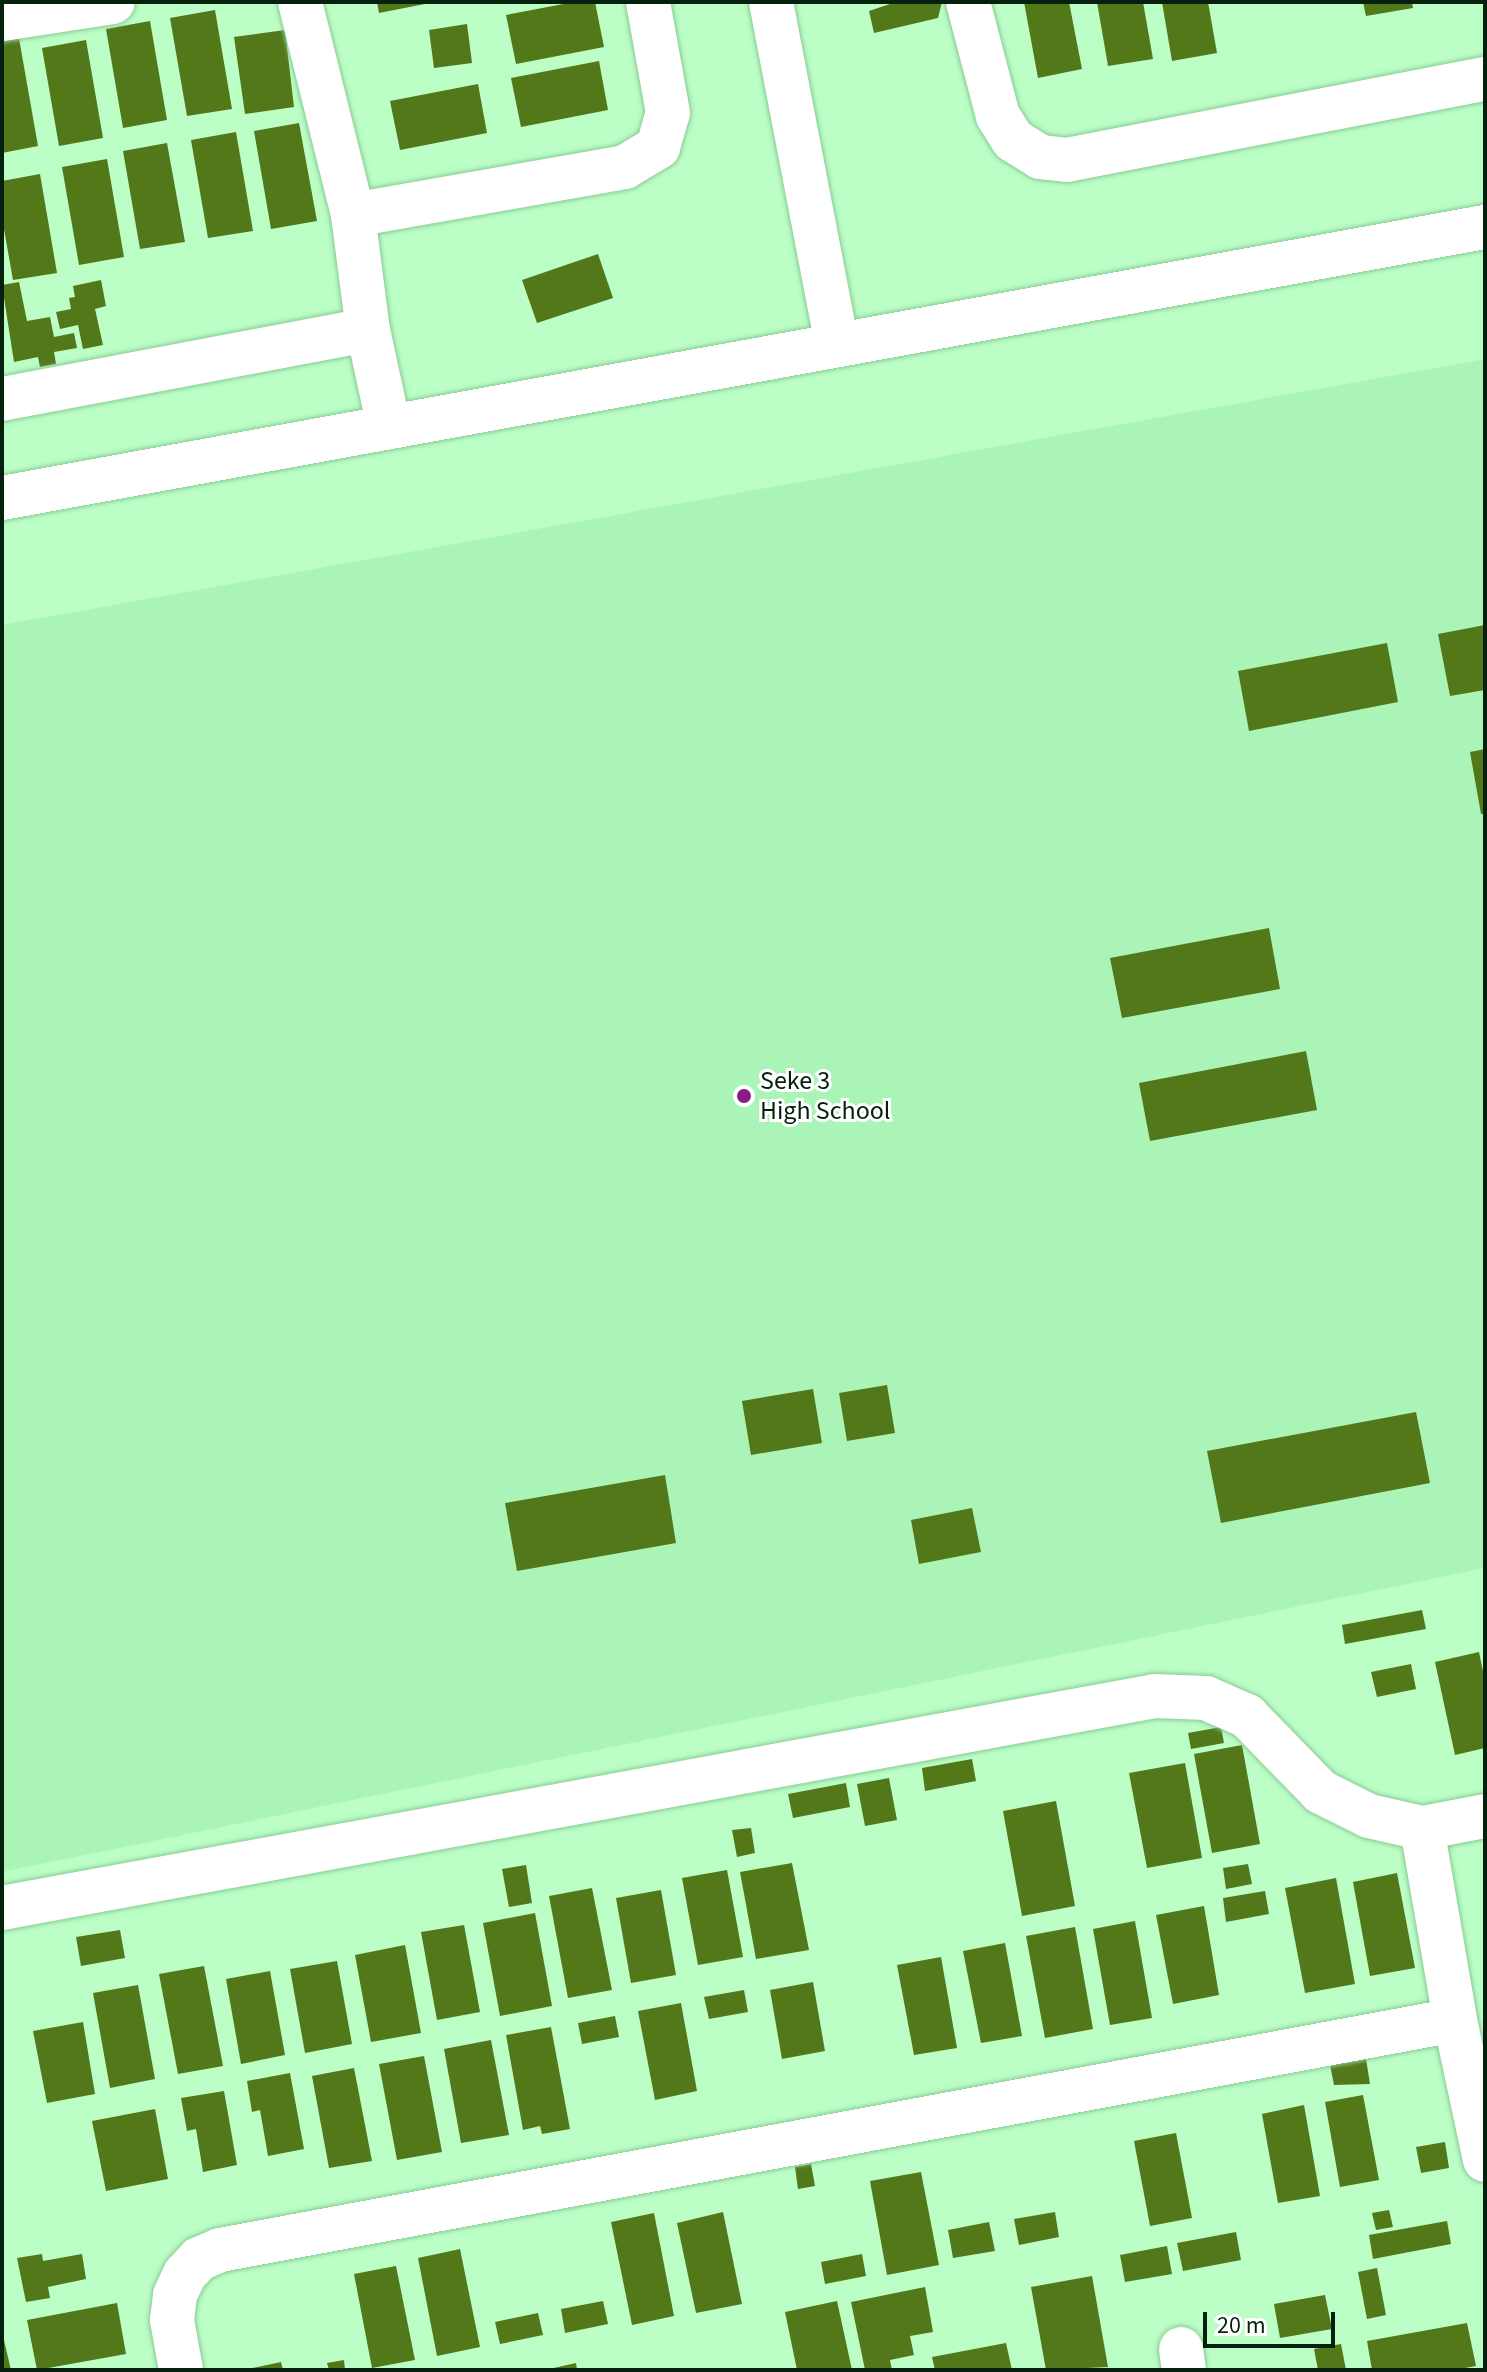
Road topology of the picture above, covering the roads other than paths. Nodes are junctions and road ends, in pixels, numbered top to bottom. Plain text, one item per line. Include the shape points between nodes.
1 (113, 2) edge
2 (300, 2) edge
3 (648, 2) edge
4 (771, 2) edge
5 (968, 2) edge
6 (2, 19) edge
7 (1485, 79) edge
8 (353, 215) junction
9 (1485, 227) edge
10 (368, 330) junction
11 (837, 344) junction
12 (2, 399) edge
13 (389, 427) junction
14 (2, 498) edge
15 (1485, 1816) edge
16 (1422, 1828) junction
17 (2, 1908) edge
18 (1455, 2020) junction
19 (1484, 2153) edge
20 (181, 2370) edge

1 - 6 street
2 - 8 street
3 - 8 street via 668,113 658,147 625,167
4 - 11 street
5 - 7 street via 998,116 1013,140 1040,157 1067,160
8 - 10 street
9 - 11 street
10 - 12 street
10 - 13 street
11 - 13 street
13 - 14 street
15 - 16 street
16 - 17 street via 1369,1816 1321,1792 1247,1716 1206,1698 1155,1696
16 - 18 street
18 - 19 street
18 - 20 street via 220,2250 199,2259 175,2295 172,2320

